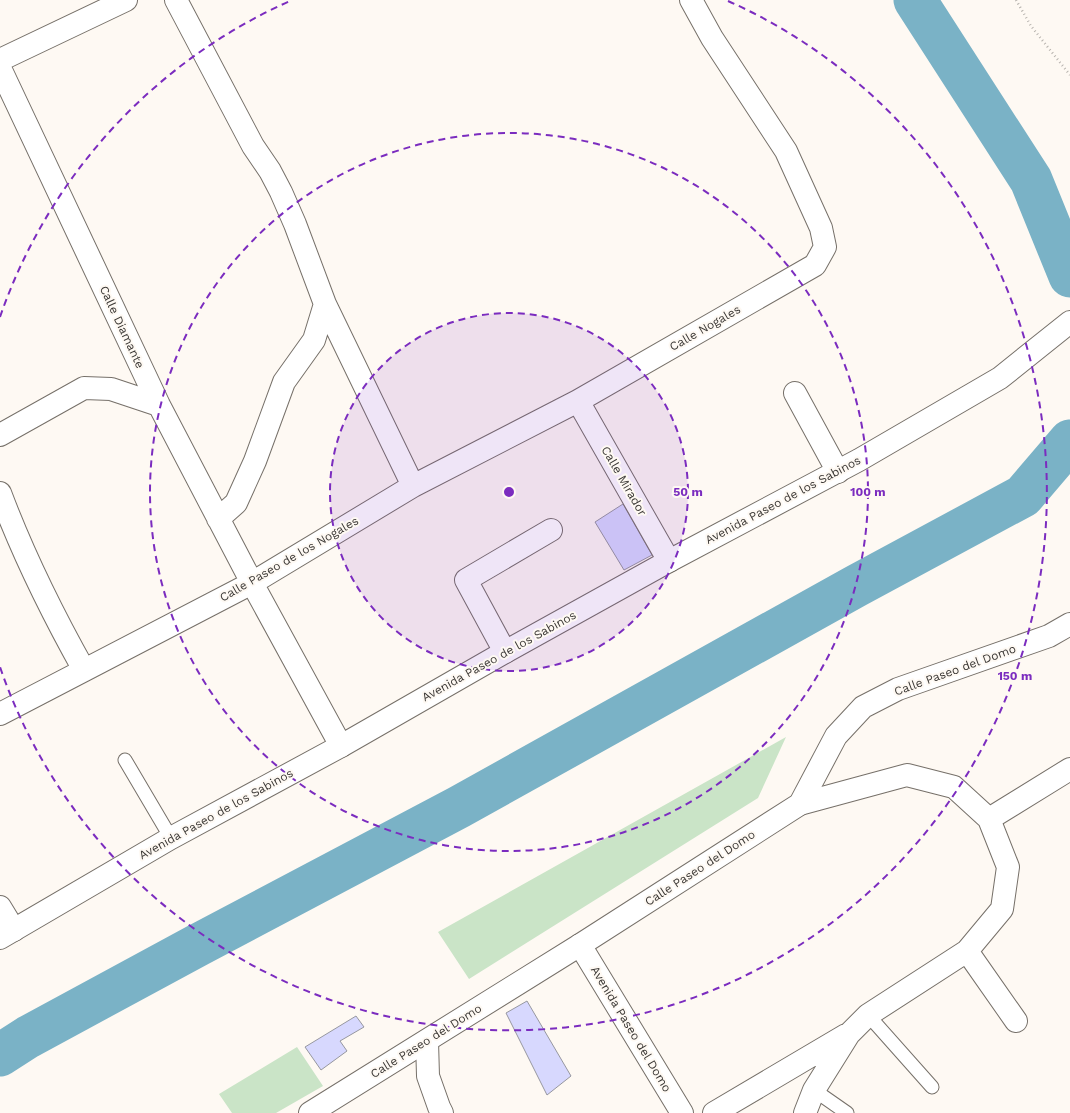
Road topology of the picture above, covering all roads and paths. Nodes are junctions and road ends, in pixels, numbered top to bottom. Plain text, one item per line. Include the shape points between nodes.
1 (126, 0) edge
2 (176, 0) edge
3 (691, 0) edge
4 (1016, 0) edge
5 (0, 60) edge
6 (0, 68) edge
7 (1070, 75) edge
8 (325, 304) junction
9 (1070, 322) edge
10 (795, 393) dead end
11 (578, 401) junction
12 (159, 405) junction
13 (0, 435) edge
14 (838, 472) junction
15 (413, 486) junction
16 (0, 493) edge
17 (218, 519) junction
18 (551, 530) dead end
19 (669, 561) junction
20 (252, 583) junction
21 (1070, 624) edge
22 (505, 652) junction
23 (84, 670) junction
24 (0, 714) edge
25 (340, 746) junction
26 (125, 760) dead end
27 (1070, 769) edge
28 (800, 804) junction
29 (989, 819) junction
30 (172, 838) junction
31 (0, 907) edge
32 (7, 934) edge
33 (580, 945) junction
34 (967, 952) junction
35 (868, 1015) junction
36 (1016, 1021) dead end
37 (849, 1034) junction
38 (427, 1040) junction
39 (932, 1088) dead end
40 (814, 1090) junction
41 (310, 1113) edge
42 (442, 1113) edge
43 (682, 1113) edge
44 (714, 1113) edge
45 (805, 1113) edge
46 (847, 1113) edge

1 - 5 street
2 - 8 street via 252,146 281,192
3 - 11 street, Calle Nogales via 712,38 786,151 821,228 825,247 815,265
4 - 7 path via 1031,26
6 - 12 street, Calle Diamante
8 - 15 street
8 - 17 street via 314,340 284,382 255,461 236,503
9 - 14 street, Avenida Paseo de los Sabinos via 1000,378
10 - 14 street
11 - 15 street, Calle Paseo de los Nogales
11 - 19 street, Calle Mirador
12 - 13 street via 111,389 84,388
12 - 17 street, Calle Diamante
14 - 19 street, Avenida Paseo de los Sabinos
15 - 20 street, Calle Paseo de los Nogales
16 - 23 street via 14,530 57,622
17 - 20 street, Calle Diamante
18 - 22 street via 466,580
19 - 22 street, Avenida Paseo de los Sabinos
20 - 23 street, Calle Paseo de los Nogales
20 - 25 street, Calle Diamante
21 - 28 street, Calle Paseo del Domo via 1049,636 898,689 863,707 836,736
22 - 25 street, Avenida Paseo de los Sabinos
23 - 24 street, Calle Paseo de los Nogales
25 - 30 street, Avenida Paseo de los Sabinos
26 - 30 lane
27 - 29 street
28 - 29 street via 907,775 954,787
28 - 33 street, Calle Paseo del Domo
29 - 34 street via 1008,867 1002,908
30 - 32 street, Avenida Paseo de los Sabinos
31 - 32 street
33 - 38 street, Calle Paseo del Domo
33 - 43 street, Avenida Paseo del Domo
34 - 35 street
34 - 36 street
35 - 37 street
35 - 39 lane
37 - 40 street
37 - 44 street
38 - 41 street, Calle Paseo del Domo
38 - 42 street via 428,1076
40 - 45 street
40 - 46 lane

